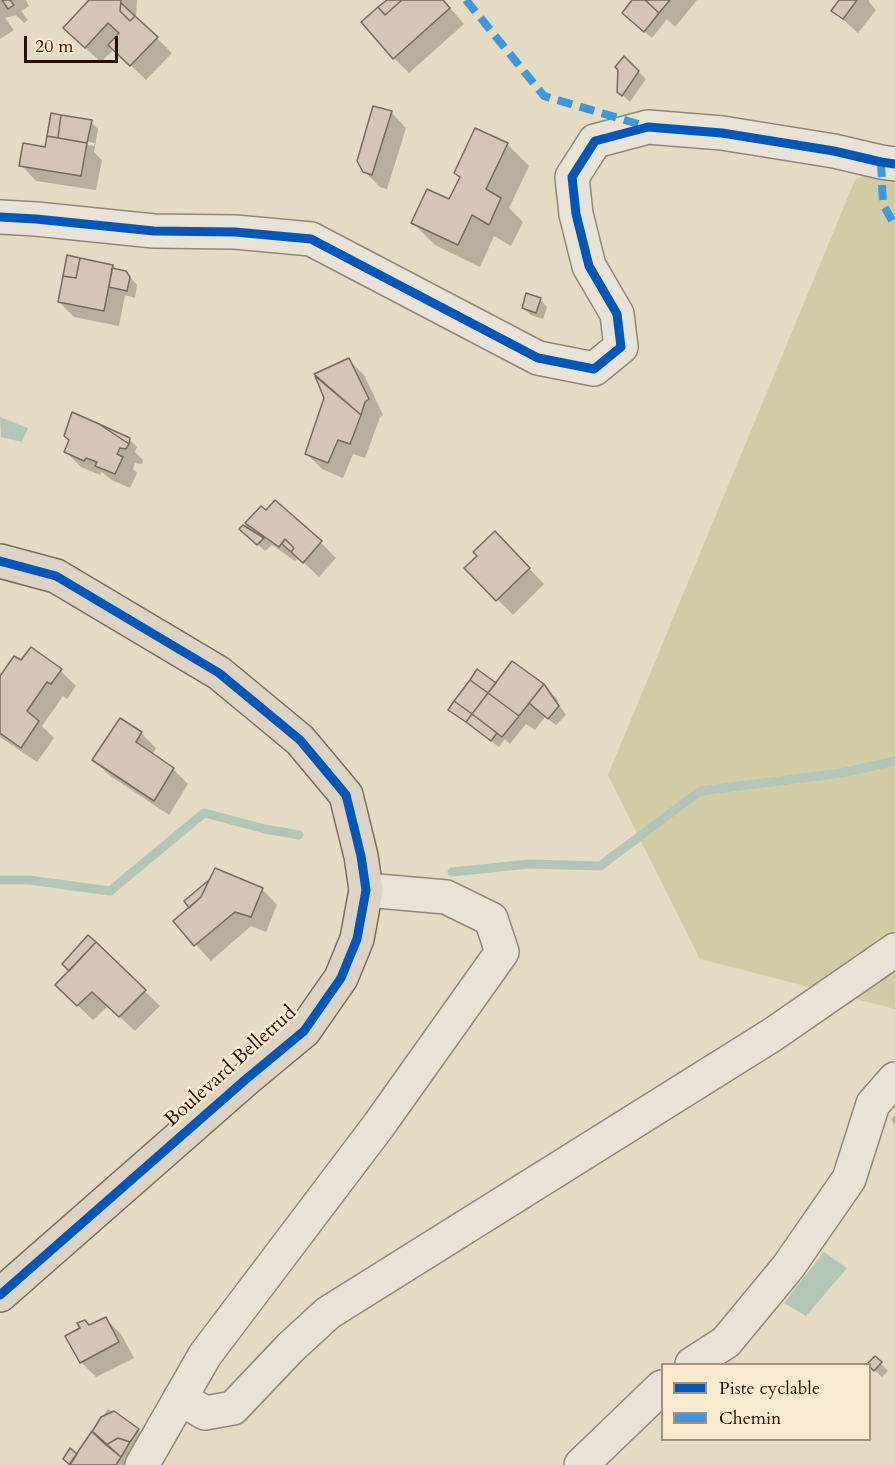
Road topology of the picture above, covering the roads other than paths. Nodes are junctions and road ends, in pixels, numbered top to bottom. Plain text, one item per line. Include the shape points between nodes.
1 (895, 164) edge
2 (0, 217) edge
3 (0, 561) edge
4 (366, 890) junction
5 (895, 950) edge
6 (895, 1079) edge
7 (0, 1295) edge
8 (695, 1363) edge
9 (661, 1390) edge
10 (180, 1398) junction
11 (142, 1465) edge
12 (581, 1465) edge

1 - 2 street via 834,151 680,129 648,127 595,141 572,177 576,214 589,266 617,314 621,347 594,369 538,358 311,239 235,232 154,231
3 - 4 main road, Boulevard Belletrud via 56,576 209,667 300,740 346,795
4 - 7 main road, Boulevard Belletrud via 357,939 341,978 304,1031
4 - 10 street via 446,897 491,918 502,952 379,1125 206,1355
5 - 10 street via 772,1035 328,1312 233,1408 205,1413
6 - 8 street via 873,1104 849,1179 788,1267 726,1342
9 - 12 street
10 - 11 street

